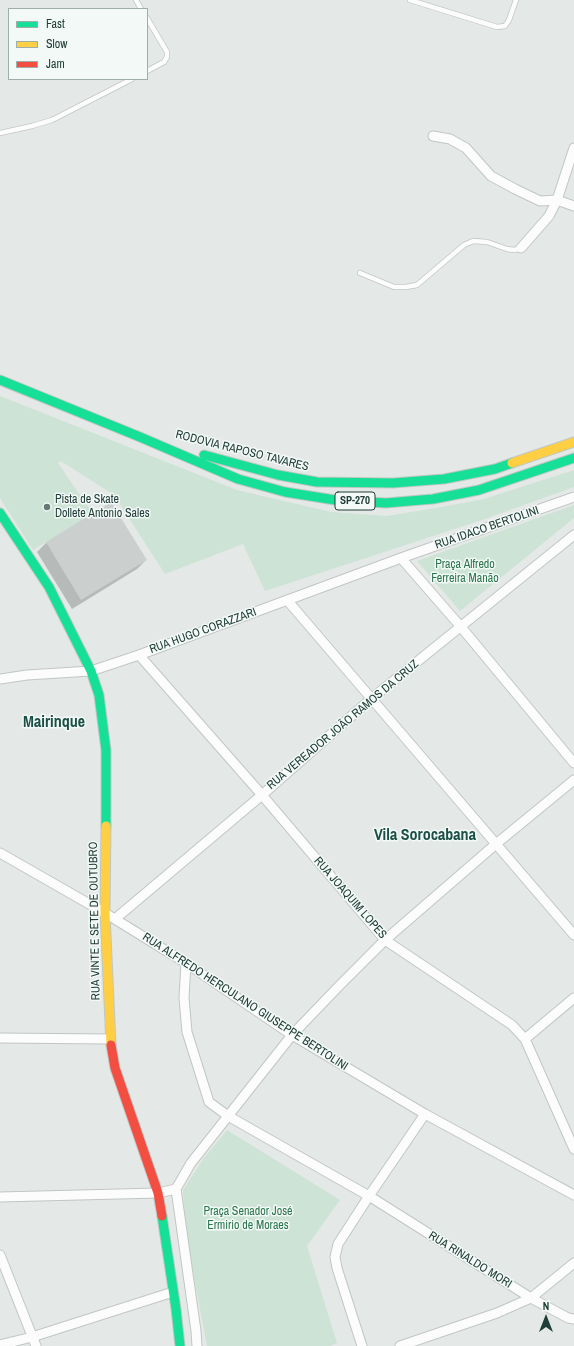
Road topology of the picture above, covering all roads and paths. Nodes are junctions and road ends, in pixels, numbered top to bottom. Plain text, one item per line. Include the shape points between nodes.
1 (410, 0) edge
2 (516, 0) edge
3 (148, 20) edge
4 (148, 70) edge
5 (130, 80) edge
6 (0, 133) edge
7 (433, 136) dead end
8 (574, 148) edge
9 (557, 200) junction
10 (574, 206) edge
11 (521, 248) joint
12 (360, 273) dead end
13 (0, 369) edge
14 (0, 380) edge
15 (21, 388) junction
16 (140, 437) junction
17 (574, 442) edge
18 (574, 458) edge
19 (574, 498) edge
20 (0, 513) edge
21 (571, 537) edge
22 (574, 548) edge
23 (401, 558) junction
24 (287, 600) junction
25 (461, 627) junction
26 (139, 655) junction
27 (91, 671) junction
28 (0, 679) edge
29 (372, 699) junction
30 (574, 763) edge
31 (574, 780) edge
32 (262, 795) junction
33 (496, 844) junction
34 (0, 854) edge
35 (105, 913) junction
36 (114, 919) junction
37 (574, 935) edge
38 (385, 940) junction
39 (186, 963) junction
40 (574, 998) edge
41 (292, 1035) junction
42 (0, 1038) edge
43 (110, 1039) junction
44 (525, 1039) junction
45 (425, 1114) junction
46 (228, 1116) junction
47 (574, 1149) edge
48 (176, 1189) junction
49 (158, 1193) junction
50 (574, 1195) edge
51 (369, 1196) junction
52 (0, 1197) edge
53 (0, 1255) edge
54 (574, 1263) edge
55 (173, 1292) junction
56 (531, 1298) junction
57 (574, 1319) edge
58 (32, 1337) junction
59 (0, 1345) edge
60 (36, 1346) edge
61 (180, 1346) edge
62 (196, 1346) edge
63 (362, 1346) edge
64 (400, 1346) edge

1 - 2 lane via 497,27 505,26
3 - 4 lane via 168,52 164,62
5 - 6 lane via 52,120
7 - 9 street via 450,139 466,148 491,176 515,189 540,201
8 - 9 street
9 - 10 street
9 - 11 street via 549,216
11 - 12 lane via 507,249 487,242 473,241 464,245 417,285 406,287 394,287
13 - 15 main road
14 - 15 main road, RODOVIA RAPOSO TAVARES / SP-270
15 - 16 main road, RODOVIA RAPOSO TAVARES / SP-270
16 - 17 main road, RODOVIA RAPOSO TAVARES / SP-270 via 278,475 317,482 393,483 444,479 495,469
16 - 18 main road, RODOVIA RAPOSO TAVARES / SP-270 via 238,479 285,492 335,500 386,503 433,499 479,490
19 - 23 street, RUA IDACO BERTOLINI
20 - 27 main road, RUA VINTE E SETE DE OUTUBRO via 49,587
21 - 22 street
21 - 25 street, RUA VEREADOR JOÃO RAMOS DA CRUZ
23 - 24 street, RUA HUGO CORAZZARI
23 - 25 street
24 - 26 street, RUA HUGO CORAZZARI
24 - 29 street
25 - 29 street, RUA VEREADOR JOÃO RAMOS DA CRUZ
25 - 30 street
26 - 27 street, RUA HUGO CORAZZARI
26 - 32 street, RUA JOAQUIM LOPES
27 - 28 street, RUA HUGO CORAZZARI
27 - 35 main road, RUA VINTE E SETE DE OUTUBRO via 99,695 106,750
29 - 32 street, RUA VEREADOR JOÃO RAMOS DA CRUZ
29 - 33 street
31 - 33 street
32 - 36 street, RUA VEREADOR JOÃO RAMOS DA CRUZ
32 - 38 street, RUA JOAQUIM LOPES
33 - 37 street
33 - 38 street
34 - 35 street, RUA ALFREDO HERCULANO GIUSEPPE BERTOLINI
35 - 36 street, RUA ALFREDO HERCULANO GIUSEPPE BERTOLINI
35 - 43 main road, RUA VINTE E SETE DE OUTUBRO
36 - 39 street, RUA ALFREDO HERCULANO GIUSEPPE BERTOLINI
38 - 41 street
38 - 44 street, RUA JOAQUIM LOPES via 512,1025
39 - 41 street, RUA ALFREDO HERCULANO GIUSEPPE BERTOLINI
39 - 46 street, RUA RINALDO MORI via 184,998 187,1032 209,1102
40 - 44 street
41 - 45 street, RUA ALFREDO HERCULANO GIUSEPPE BERTOLINI
41 - 46 street
42 - 43 street
43 - 49 main road, RUA VINTE E SETE DE OUTUBRO via 115,1068
44 - 47 street, RUA JOAQUIM LOPES
45 - 50 street, RUA ALFREDO HERCULANO GIUSEPPE BERTOLINI
45 - 51 street
46 - 48 street via 191,1163
46 - 51 street, RUA RINALDO MORI
48 - 49 street
48 - 62 street
49 - 52 street
49 - 55 main road, RUA VINTE E SETE DE OUTUBRO
51 - 56 street, RUA RINALDO MORI
51 - 63 street via 338,1244 335,1257
53 - 58 street
54 - 56 street
55 - 58 street
55 - 61 main road, RUA VINTE E SETE DE OUTUBRO
56 - 57 street, RUA RINALDO MORI
56 - 64 street via 497,1313
58 - 59 street
58 - 60 street

